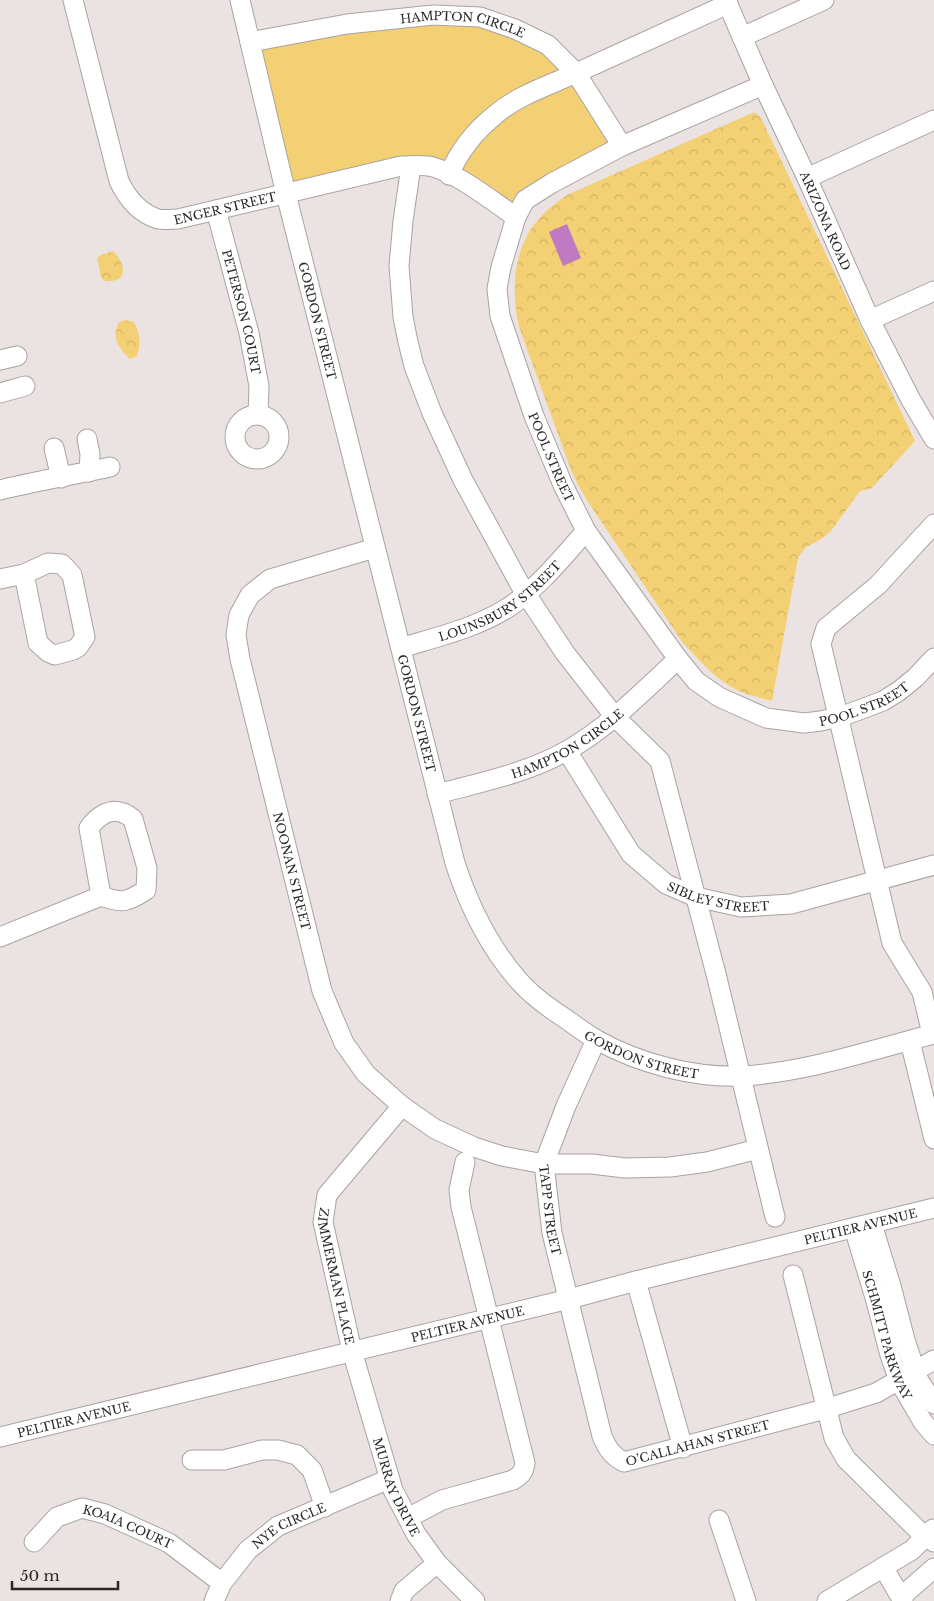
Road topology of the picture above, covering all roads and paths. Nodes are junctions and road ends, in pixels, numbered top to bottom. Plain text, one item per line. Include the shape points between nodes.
1 (72, 0) edge
2 (240, 0) edge
3 (824, 0) edge
4 (727, 2) edge
5 (742, 37) junction
6 (250, 42) junction
7 (576, 73) junction
8 (763, 85) junction
9 (934, 120) edge
10 (622, 146) junction
11 (411, 166) junction
12 (449, 174) junction
13 (807, 178) junction
14 (286, 194) junction
15 (216, 210) junction
16 (516, 217) junction
17 (934, 291) edge
18 (870, 320) junction
19 (25, 386) dead end
20 (0, 393) edge
21 (258, 415) dead end
22 (87, 439) dead end
23 (934, 439) edge
24 (54, 448) dead end
25 (110, 467) dead end
26 (89, 472) junction
27 (61, 478) junction
28 (0, 490) edge
29 (934, 524) edge
30 (586, 531) junction
31 (376, 548) junction
32 (24, 574) junction
33 (0, 579) edge
34 (526, 594) junction
35 (401, 648) junction
36 (934, 658) edge
37 (678, 659) junction
38 (615, 717) junction
39 (838, 718) junction
40 (567, 751) junction
41 (438, 794) junction
42 (934, 865) edge
43 (878, 881) junction
44 (101, 896) junction
45 (696, 897) junction
46 (0, 937) edge
47 (933, 1034) edge
48 (596, 1040) junction
49 (910, 1041) junction
50 (740, 1076) junction
51 (402, 1106) junction
52 (934, 1139) edge
53 (758, 1149) junction
54 (464, 1162) dead end
55 (544, 1164) junction
56 (934, 1208) edge
57 (775, 1217) dead end
58 (863, 1226) junction
59 (793, 1275) dead end
60 (636, 1281) junction
61 (569, 1299) junction
62 (490, 1318) junction
63 (352, 1352) junction
64 (934, 1360) edge
65 (916, 1371) junction
66 (899, 1381) junction
67 (934, 1404) edge
68 (825, 1409) junction
69 (934, 1435) edge
70 (0, 1436) edge
71 (683, 1448) junction
72 (192, 1460) dead end
73 (389, 1479) junction
74 (325, 1506) junction
75 (408, 1518) junction
76 (719, 1520) dead end
77 (931, 1535) edge
78 (34, 1542) dead end
79 (437, 1563) junction
80 (883, 1567) junction
81 (934, 1568) edge
82 (222, 1582) junction
83 (902, 1599) edge
84 (214, 1601) edge
85 (400, 1601) edge
86 (475, 1601) edge
87 (746, 1601) edge
88 (827, 1601) edge

1 - 15 street, ENGER STREET via 115,169 128,198 158,219 178,219
2 - 6 street, GORDON STREET
3 - 5 street
4 - 5 street, ARIZONA ROAD
4 - 7 street
5 - 8 street, ARIZONA ROAD
6 - 7 street, HAMPTON CIRCLE via 347,24 433,15 480,17 515,28 548,45
6 - 14 street, GORDON STREET
7 - 10 street, HAMPTON CIRCLE
7 - 12 street via 529,93 495,114 468,142
8 - 10 street, POOL STREET
8 - 13 street, ARIZONA ROAD
9 - 13 street
10 - 16 street, POOL STREET via 525,200
11 - 12 street, ENGER STREET via 432,166
11 - 14 street, ENGER STREET
11 - 34 street via 399,261 401,304 409,348 432,413 460,474
12 - 16 street, ENGER STREET
13 - 18 street, ARIZONA ROAD
14 - 15 street, ENGER STREET
14 - 31 street, GORDON STREET
15 - 21 street, PETERSON COURT via 249,333 259,386
16 - 30 street, POOL STREET via 497,289 500,316 534,416
17 - 18 street
18 - 23 street, ARIZONA ROAD
19 - 20 street
22 - 26 street
24 - 27 street
25 - 26 street
26 - 27 street
27 - 28 street
29 - 39 street via 878,585 826,628 821,650
30 - 34 street, LOUNSBURY STREET
30 - 37 street, POOL STREET
31 - 35 street, GORDON STREET
31 - 51 street, NOONAN STREET via 270,579 250,595 239,614 236,635 322,991 344,1043 366,1074
32 - 32 street via 48,563 62,564 72,575 85,637 78,647 54,655 38,643
32 - 33 street
34 - 35 street, LOUNSBURY STREET via 481,621
34 - 38 street via 565,654
35 - 41 street, GORDON STREET
36 - 39 street, POOL STREET via 891,696
37 - 38 street, HAMPTON CIRCLE
37 - 39 street, POOL STREET via 696,682 719,697 766,718 804,722
38 - 40 street, HAMPTON CIRCLE
38 - 45 street via 660,761
39 - 43 street
40 - 41 street, HAMPTON CIRCLE via 517,772
40 - 45 street, SIBLEY STREET via 631,854 666,884
41 - 48 street, GORDON STREET via 462,883 470,906 486,934 532,995
42 - 43 street, SIBLEY STREET
43 - 45 street, SIBLEY STREET via 791,904 741,907
43 - 47 street via 892,943 922,992
44 - 44 street via 88,828 105,813 122,812 133,819 147,868 146,890 132,899 117,902
44 - 46 street
45 - 50 street
47 - 49 street, GORDON STREET
48 - 50 street, GORDON STREET via 655,1064 711,1075
48 - 55 street, TAPP STREET
49 - 50 street, GORDON STREET via 817,1065
49 - 52 street
50 - 53 street
51 - 55 street, NOONAN STREET via 435,1130 474,1147
51 - 63 street, ZIMMERMAN PLACE via 327,1195 323,1222
53 - 55 street, NOONAN STREET via 707,1162 670,1167
53 - 57 street
54 - 62 street via 459,1190 461,1207
55 - 61 street, TAPP STREET via 552,1233
56 - 58 street, PELTIER AVENUE
58 - 60 street, PELTIER AVENUE
58 - 65 street, SCHMITT PARKWAY
58 - 66 street, SCHMITT PARKWAY
59 - 68 street
60 - 61 street, PELTIER AVENUE
60 - 71 street
61 - 62 street, PELTIER AVENUE
61 - 71 street, O’CALLAHAN STREET via 602,1436 614,1457 624,1462
62 - 63 street, PELTIER AVENUE
62 - 75 street via 526,1463 524,1471 513,1480 442,1500
63 - 70 street, PELTIER AVENUE
63 - 73 street, MURRAY DRIVE
64 - 65 street, O’CALLAHAN STREET
65 - 66 street, O’CALLAHAN STREET
65 - 67 street, SCHMITT PARKWAY
66 - 68 street, O’CALLAHAN STREET via 876,1393
66 - 69 street, SCHMITT PARKWAY
68 - 71 street, O’CALLAHAN STREET
68 - 77 street via 834,1438 846,1458
72 - 74 street via 224,1460 262,1450 297,1455 312,1470
73 - 74 street, NYE CIRCLE
73 - 75 street, MURRAY DRIVE
74 - 82 street, NYE CIRCLE via 278,1526 248,1550
75 - 79 street, MURRAY DRIVE
76 - 87 street
77 - 80 street
78 - 82 street, KOAIA COURT via 57,1517 82,1508 105,1514 168,1544
79 - 85 street via 404,1591
79 - 86 street, MURRAY DRIVE
80 - 83 street
80 - 88 street
81 - 83 street
82 - 84 street, NYE CIRCLE

